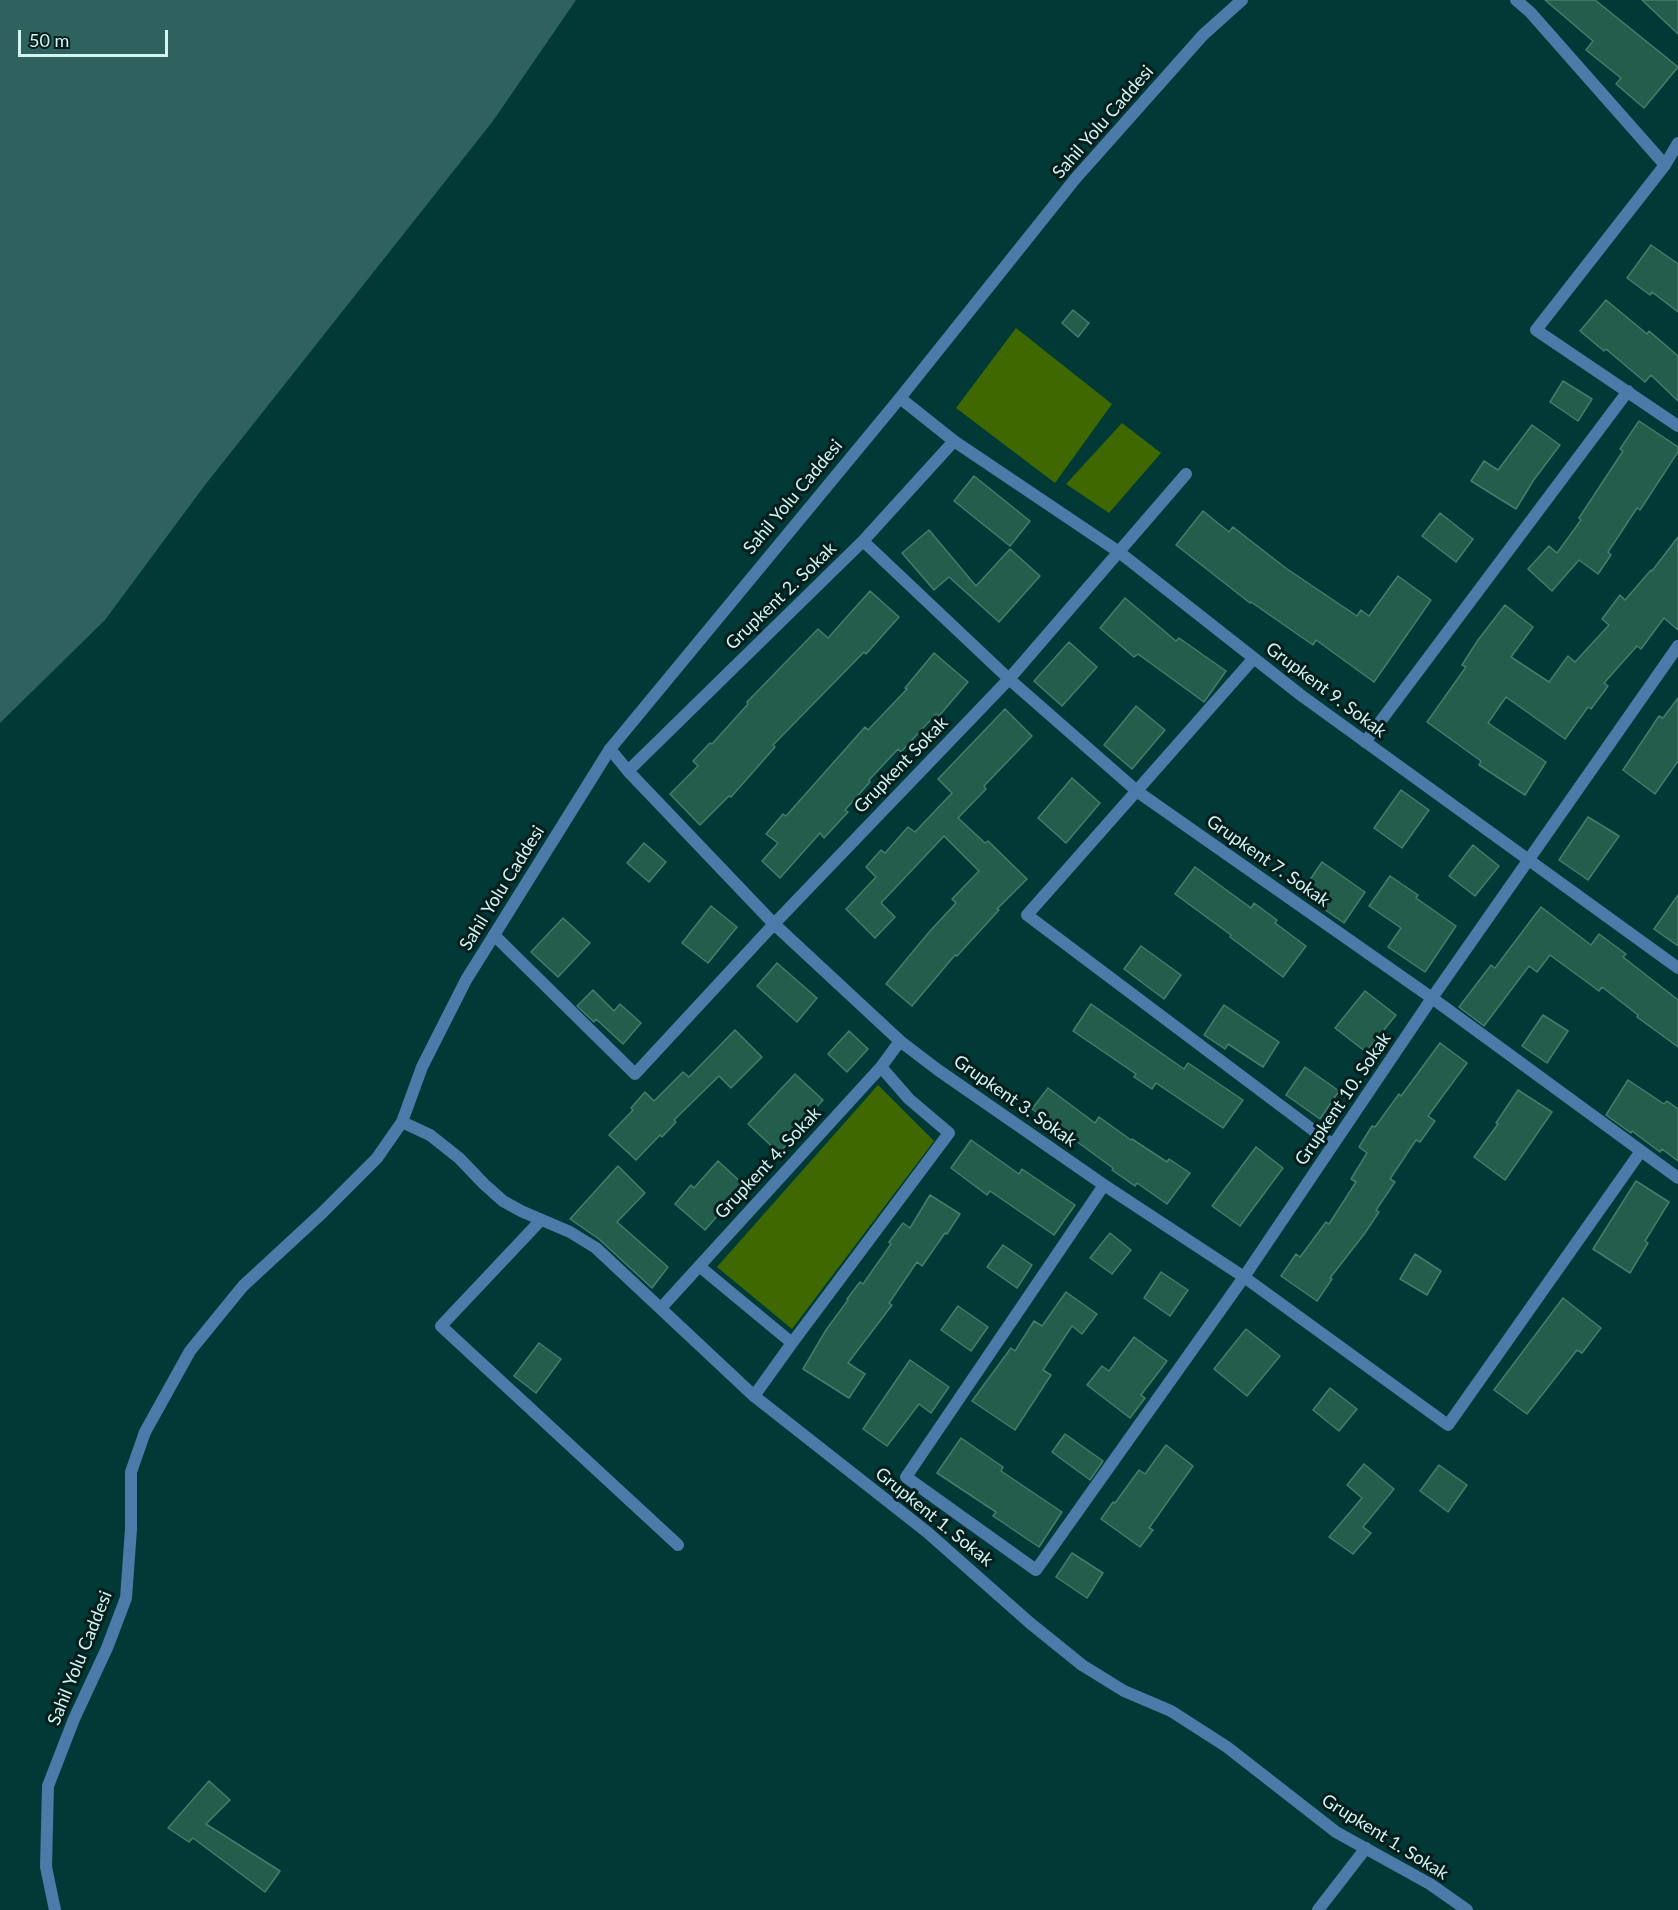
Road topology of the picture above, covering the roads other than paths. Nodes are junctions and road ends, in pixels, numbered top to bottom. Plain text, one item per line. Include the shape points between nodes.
1 (1242, 0) edge
2 (1516, 0) edge
3 (1678, 143) edge
4 (1665, 165) junction
5 (1628, 392) junction
6 (900, 398) junction
7 (1678, 426) edge
8 (954, 441) junction
9 (1186, 474) dead end
10 (863, 540) junction
11 (1119, 552) junction
12 (1678, 646) edge
13 (1254, 658) junction
14 (1009, 679) junction
15 (1365, 742) junction
16 (610, 749) junction
17 (628, 771) junction
18 (1138, 792) junction
19 (1528, 861) junction
20 (774, 924) junction
21 (494, 935) junction
22 (1678, 968) edge
23 (1432, 998) junction
24 (900, 1041) junction
25 (881, 1067) junction
26 (402, 1122) junction
27 (1333, 1145) junction
28 (1641, 1151) junction
29 (1678, 1178) edge
30 (1104, 1185) junction
31 (541, 1220) junction
32 (699, 1266) junction
33 (1244, 1277) junction
34 (661, 1308) junction
35 (792, 1343) junction
36 (754, 1396) junction
37 (678, 1545) dead end
38 (1366, 1848) junction
39 (55, 1910) edge
40 (1318, 1910) edge
41 (1467, 1910) edge

1 - 6 street, Sahil Yolu Caddesi via 1203,35 1075,179
2 - 4 street
3 - 4 street
4 - 5 street via 1536,330
5 - 7 street
5 - 15 street
6 - 8 street, Grupkent 9. Sokak
6 - 16 street, Sahil Yolu Caddesi
8 - 10 street, Grupkent 2. Sokak
8 - 11 street, Grupkent 9. Sokak
9 - 11 street, Grupkent Sokak
10 - 14 street, Grupkent 7. Sokak
10 - 17 street, Grupkent 2. Sokak
11 - 13 street, Grupkent 9. Sokak
11 - 14 street, Grupkent Sokak
12 - 19 street, Grupkent 10. Sokak
13 - 15 street, Grupkent 9. Sokak
13 - 18 street
14 - 18 street, Grupkent 7. Sokak
14 - 20 street, Grupkent Sokak
15 - 19 street, Grupkent 9. Sokak
16 - 17 street, Grupkent 3. Sokak
16 - 21 street, Sahil Yolu Caddesi
17 - 20 street, Grupkent 3. Sokak
18 - 23 street, Grupkent 7. Sokak
18 - 27 street via 1027,915
19 - 22 street, Grupkent 9. Sokak
19 - 23 street, Grupkent 10. Sokak
20 - 21 street, Grupkent Sokak via 635,1074
20 - 24 street, Grupkent 3. Sokak
21 - 26 street, Sahil Yolu Caddesi via 466,980 422,1068
23 - 27 street, Grupkent 10. Sokak
23 - 28 street, Grupkent 7. Sokak
24 - 25 street, Grupkent 4. Sokak
24 - 30 street, Grupkent 3. Sokak
25 - 32 street, Grupkent 4. Sokak
25 - 35 street via 909,1099 949,1133
26 - 31 street, Grupkent 1. Sokak via 430,1135 503,1201
26 - 39 street, Sahil Yolu Caddesi via 377,1158 243,1286 190,1351 145,1432 131,1472 126,1598 48,1786 45,1867
27 - 33 street, Grupkent 10. Sokak
28 - 29 street, Grupkent 7. Sokak
28 - 33 street, Grupkent 3. Sokak via 1448,1425
30 - 33 street, Grupkent 3. Sokak
30 - 33 street, Grupkent 10. Sokak via 906,1477 1036,1570
31 - 34 street, Grupkent 1. Sokak via 596,1248
31 - 37 street via 441,1326
32 - 34 street, Grupkent 4. Sokak
32 - 35 street
34 - 36 street, Grupkent 1. Sokak
35 - 36 street
36 - 38 street, Grupkent 1. Sokak via 927,1532 1082,1665 1227,1747 1336,1832
38 - 40 street
38 - 41 street, Grupkent 1. Sokak

